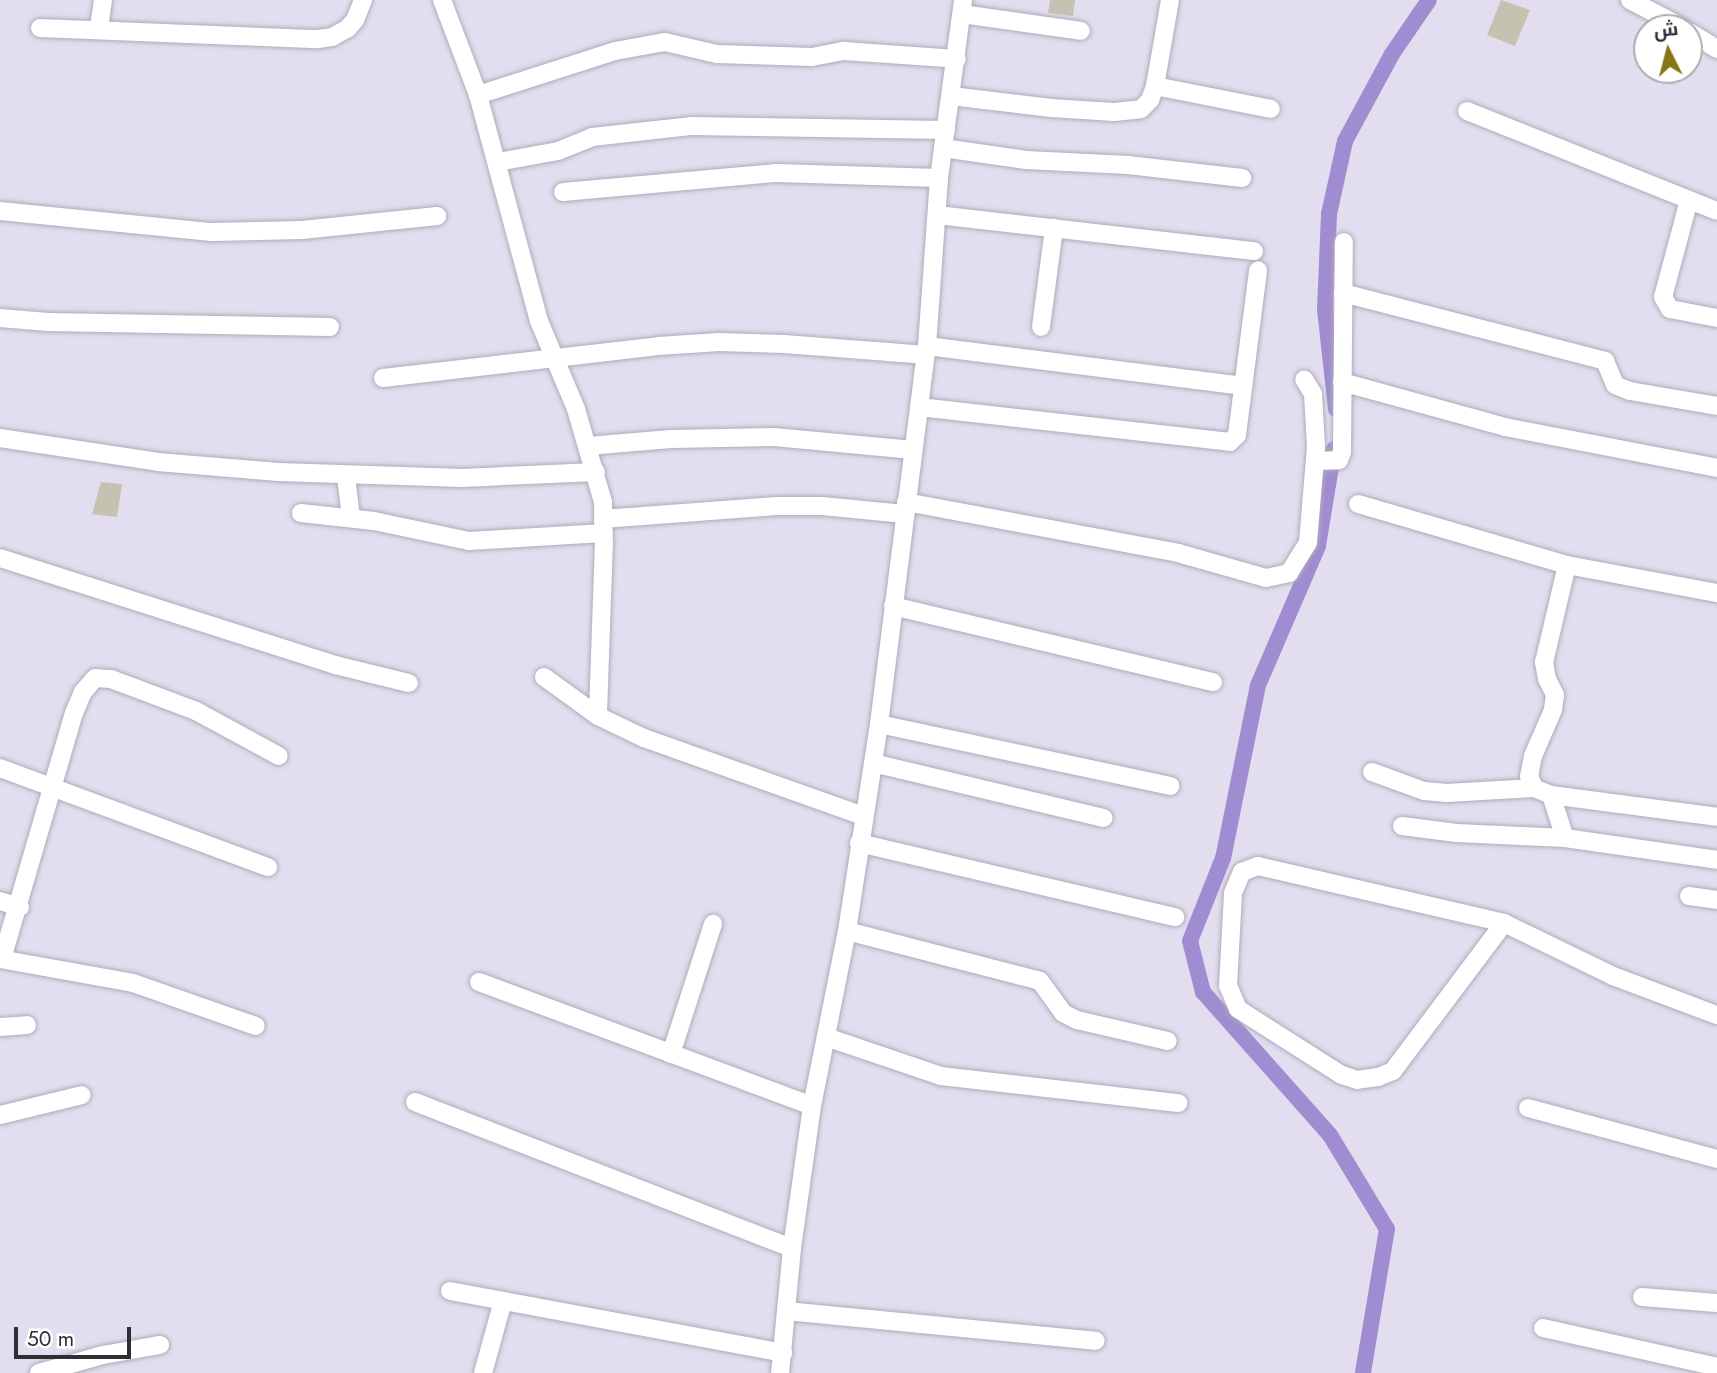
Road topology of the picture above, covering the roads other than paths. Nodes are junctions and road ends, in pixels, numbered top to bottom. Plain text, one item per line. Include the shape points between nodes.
1 (103, 0) edge
2 (363, 0) edge
3 (442, 0) edge
4 (1170, 0) edge
5 (1630, 0) edge
6 (963, 7) edge
7 (1656, 14) edge
8 (40, 28) dead end
9 (99, 28) junction
10 (1081, 31) dead end
11 (957, 59) junction
12 (1155, 86) junction
13 (478, 95) junction
14 (951, 96) junction
15 (1270, 109) dead end
16 (1467, 111) dead end
17 (946, 130) junction
18 (943, 148) junction
19 (498, 162) junction
20 (939, 178) junction
21 (1242, 178) dead end
22 (563, 192) dead end
23 (1689, 200) junction
24 (0, 211) edge
25 (1717, 211) edge
26 (937, 215) junction
27 (437, 216) dead end
28 (1054, 228) junction
29 (1344, 242) dead end
30 (1254, 251) dead end
31 (1258, 270) dead end
32 (1343, 293) junction
33 (0, 318) edge
34 (1717, 318) edge
35 (330, 327) dead end
36 (1041, 327) dead end
37 (927, 351) junction
38 (553, 359) junction
39 (383, 378) dead end
40 (1304, 379) dead end
41 (1342, 382) junction
42 (1244, 386) junction
43 (1717, 406) edge
44 (919, 407) junction
45 (0, 438) edge
46 (588, 446) junction
47 (914, 450) junction
48 (1315, 461) junction
49 (1717, 468) edge
50 (596, 472) junction
51 (346, 476) junction
52 (1358, 504) dead end
53 (906, 508) junction
54 (301, 513) dead end
55 (351, 518) junction
56 (604, 526) junction
57 (0, 558) edge
58 (1567, 565) junction
59 (1717, 593) edge
60 (893, 606) junction
61 (544, 677) dead end
62 (1213, 682) dead end
63 (409, 683) dead end
64 (598, 716) junction
65 (879, 724) junction
66 (279, 756) dead end
67 (873, 763) junction
68 (0, 768) edge
69 (1372, 772) dead end
70 (51, 786) junction
71 (1170, 786) dead end
72 (1542, 792) junction
73 (863, 816) junction
74 (1717, 817) edge
75 (1104, 818) dead end
76 (1402, 826) dead end
77 (1565, 838) junction
78 (859, 843) junction
79 (1717, 860) edge
80 (268, 867) dead end
81 (1689, 896) dead end
82 (1717, 900) edge
83 (0, 901) edge
84 (20, 907) junction
85 (1175, 917) dead end
86 (1504, 923) junction
87 (713, 924) dead end
88 (847, 931) junction
89 (1, 959) edge
90 (479, 982) dead end
91 (1717, 1015) edge
92 (27, 1025) dead end
93 (256, 1026) dead end
94 (0, 1027) edge
95 (826, 1037) junction
96 (1168, 1041) dead end
97 (671, 1054) junction
98 (82, 1096) dead end
99 (415, 1102) dead end
100 (1178, 1104) dead end
101 (812, 1106) junction
102 (1528, 1108) dead end
103 (0, 1115) edge
104 (1717, 1159) edge
105 (792, 1248) junction
106 (450, 1291) dead end
107 (1642, 1297) dead end
108 (503, 1301) junction
109 (1717, 1303) edge
110 (786, 1311) junction
111 (1544, 1328) dead end
112 (1096, 1341) dead end
113 (160, 1345) dead end
114 (783, 1353) junction
115 (1717, 1367) edge
116 (39, 1373) edge
117 (483, 1373) edge
118 (780, 1373) edge

1 - 9 street
2 - 9 street via 348,28 318,39
3 - 13 street
4 - 12 street
5 - 7 street
6 - 10 street
6 - 11 street
8 - 9 street
11 - 13 street via 844,51 812,57 717,54 665,42 605,54
11 - 14 street
12 - 14 street via 1142,110 1114,112
12 - 15 street
13 - 19 street
14 - 17 street
16 - 23 street
17 - 18 street
17 - 19 street via 692,126 592,136 558,151
18 - 20 street
18 - 21 street via 1026,160
19 - 38 street via 538,321
20 - 22 street via 777,173
20 - 26 street
23 - 25 street
23 - 34 street via 1663,297 1670,309
24 - 27 street via 212,232 302,230
26 - 28 street
26 - 37 street
28 - 30 street
28 - 36 street
29 - 32 street
31 - 42 street
32 - 41 street
32 - 43 street via 1605,361 1615,385 1630,391
33 - 35 street
37 - 38 street via 719,342
37 - 42 street
37 - 44 street
38 - 39 street
38 - 46 street
40 - 48 street via 1312,394
41 - 48 street via 1342,452 1339,460
41 - 49 street via 1504,427
42 - 44 street via 1237,435 1230,442
44 - 47 street
45 - 51 street via 158,461
46 - 47 street via 760,437
46 - 50 street
47 - 53 street
48 - 53 street via 1308,542 1289,573 1266,578 1178,553
50 - 51 street via 513,478
50 - 56 street
51 - 55 street
52 - 58 street
53 - 56 street via 777,506
53 - 60 street
54 - 55 street
55 - 56 street via 469,541
56 - 64 street
57 - 63 street via 335,665
58 - 59 street
58 - 72 street via 1544,662 1555,695 1553,710 1529,776
60 - 62 street
60 - 65 street
61 - 64 street
64 - 73 street via 644,738
65 - 67 street
65 - 71 street
66 - 70 street via 196,711 111,679 95,678 74,713
67 - 73 street
67 - 75 street
68 - 70 street
69 - 72 street via 1447,793
70 - 80 street
70 - 84 street
72 - 74 street
72 - 77 street
73 - 78 street
76 - 77 street via 1457,834
77 - 79 street
78 - 85 street
78 - 88 street
81 - 82 street
83 - 84 street
84 - 89 street
86 - 86 street via 1258,866 1242,872 1233,893 1228,986 1238,1009 1340,1074 1357,1080 1378,1077 1393,1072
86 - 91 street via 1614,976
87 - 97 street
88 - 95 street
88 - 96 street via 1040,981 1063,1013 1077,1020
89 - 93 street via 134,983
90 - 97 street
92 - 94 street
95 - 100 street via 941,1076
95 - 101 street
97 - 101 street
98 - 103 street
99 - 105 street
101 - 105 street
102 - 104 street
105 - 110 street
106 - 108 street
107 - 109 street
108 - 114 street
108 - 117 street
110 - 112 street
110 - 114 street
111 - 115 street
113 - 116 street
114 - 118 street

